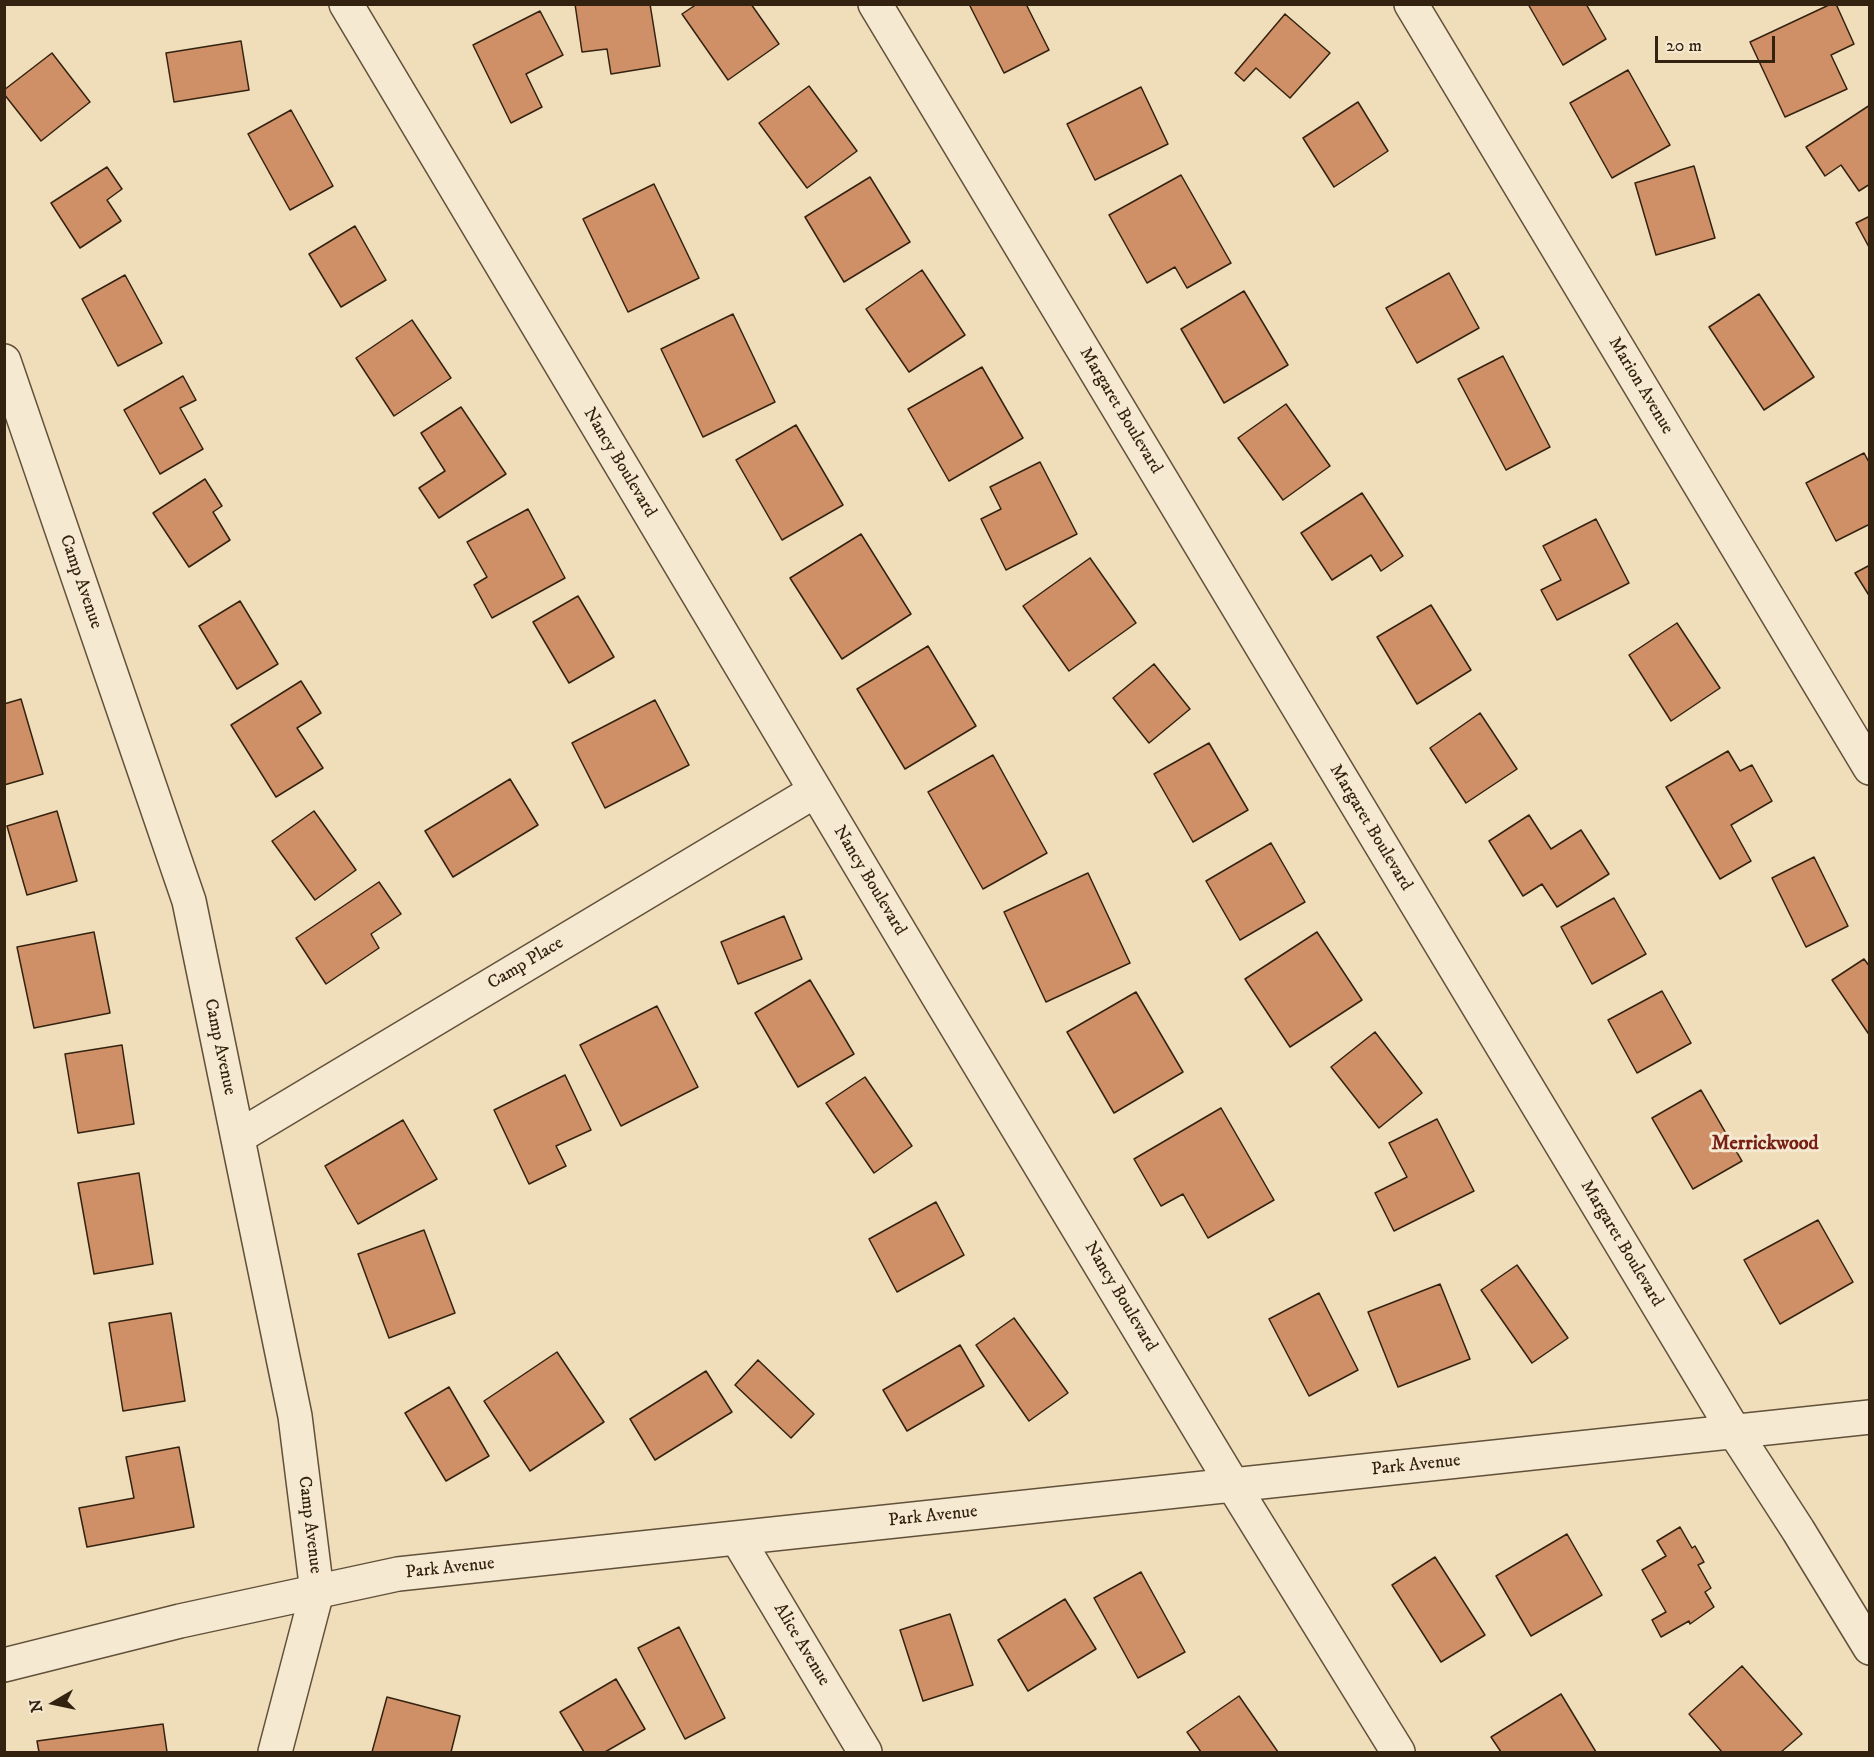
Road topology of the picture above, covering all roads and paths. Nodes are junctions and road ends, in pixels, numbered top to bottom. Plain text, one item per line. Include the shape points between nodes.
1 (346, 4) edge
2 (875, 4) edge
3 (1411, 4) edge
4 (8, 382) edge
5 (1869, 768) edge
6 (815, 791) junction
7 (238, 1137) junction
8 (1869, 1418) edge
9 (1734, 1431) junction
10 (1233, 1485) junction
11 (737, 1538) junction
12 (317, 1592) junction
13 (1869, 1648) edge
14 (4, 1665) edge
15 (275, 1752) edge
16 (865, 1752) edge
17 (1398, 1752) edge

1 - 6 street, Nancy Boulevard
2 - 9 street, Margaret Boulevard
3 - 5 street, Marion Avenue
4 - 7 street, Camp Avenue via 189,901
6 - 7 street, Camp Place
6 - 10 street, Nancy Boulevard
7 - 12 street, Camp Avenue via 295,1416
8 - 9 street, Park Avenue
9 - 10 street, Park Avenue
9 - 13 street, Margaret Boulevard
10 - 11 street, Park Avenue
10 - 17 street, Nancy Boulevard
11 - 12 street, Park Avenue via 398,1574
11 - 16 street, Alice Avenue
12 - 14 street, Park Avenue
12 - 15 street, Camp Avenue

